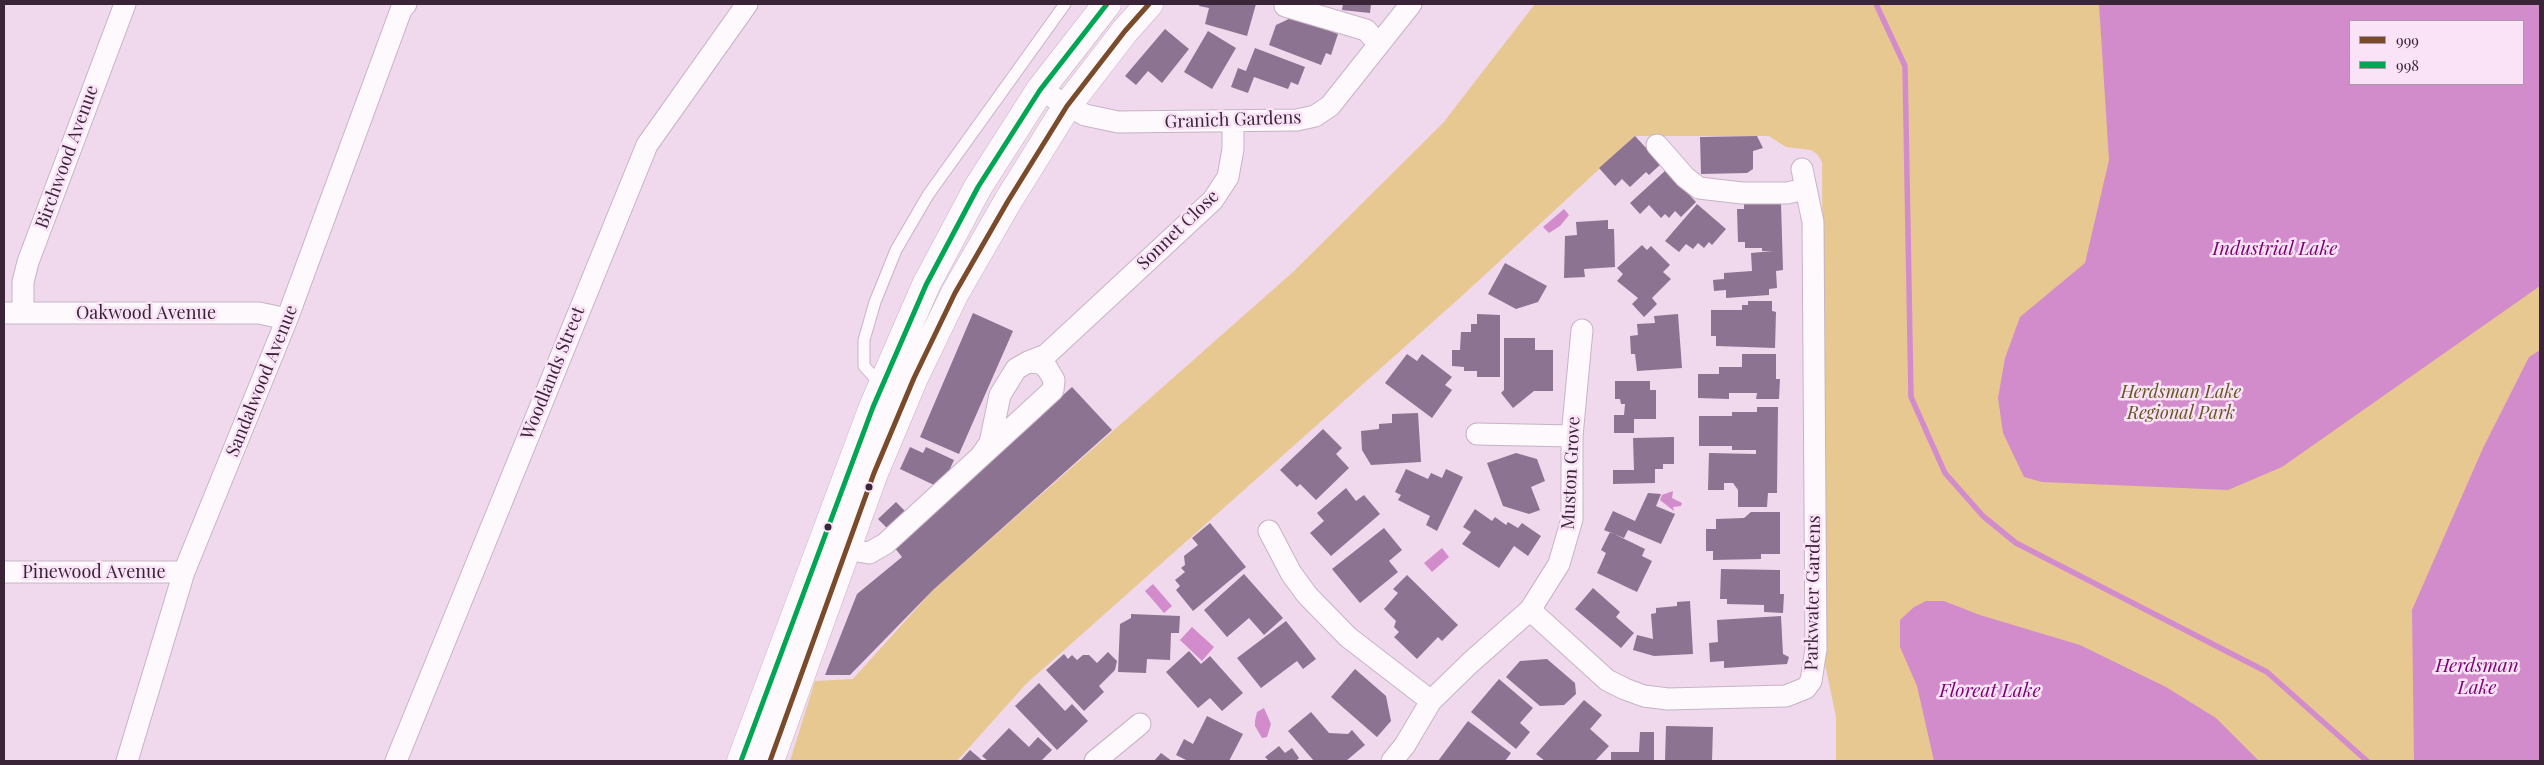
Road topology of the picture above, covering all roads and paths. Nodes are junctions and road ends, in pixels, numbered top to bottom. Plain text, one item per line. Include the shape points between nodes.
1 (125, 4) edge
2 (406, 4) edge
3 (747, 4) edge
4 (1065, 4) edge
5 (1107, 4) edge
6 (1149, 4) edge
7 (1410, 4) edge
8 (1285, 6) dead end
9 (1379, 44) junction
10 (1040, 90) junction
11 (1067, 106) junction
12 (1233, 121) junction
13 (1657, 145) dead end
14 (13, 313) edge
15 (287, 319) junction
16 (1582, 330) dead end
17 (1042, 364) junction
18 (882, 386) junction
19 (998, 403) junction
20 (1027, 414) junction
21 (1476, 434) dead end
22 (1572, 436) junction
23 (980, 457) junction
24 (1268, 531) dead end
25 (846, 550) junction
26 (4, 572) edge
27 (184, 572) junction
28 (1530, 610) junction
29 (1431, 701) junction
30 (1140, 724) dead end
31 (1403, 753) edge
32 (127, 761) edge
33 (396, 761) edge
34 (741, 761) edge
35 (770, 761) edge
36 (1095, 761) edge
37 (1392, 761) edge

1 - 14 street, Birchwood Avenue via 28,262
2 - 15 street, Sandalwood Avenue via 401,10
3 - 33 street, Woodlands Street via 647,145
4 - 18 lane via 928,195 896,250 864,340 864,366
5 - 10 main road
6 - 11 main road
7 - 9 street, Granich Gardens
8 - 9 street via 1366,30
9 - 12 street, Granich Gardens via 1330,106 1315,116 1296,120
10 - 11 street, Granich Gardens
10 - 18 main road via 978,187 926,285
11 - 12 street, Granich Gardens via 1085,115 1118,122
11 - 25 main road via 955,293 914,378
12 - 17 street, Sonnet Close via 1231,167 1222,188 1084,319
13 - 28 street, Parkwater Gardens via 1699,188 1742,193 1788,193 1803,179 1811,204 1816,650 1811,681 1806,688 1786,696 1668,699 1644,696 1608,680
14 - 15 street, Oakwood Avenue via 259,313
15 - 27 street, Sandalwood Avenue
16 - 22 street, Muston Grove
17 - 19 street via 1016,370
17 - 20 street via 1054,380 1052,390
18 - 34 main road
19 - 20 street via 998,410 1004,418 1013,420
19 - 23 street via 990,443
20 - 23 street
21 - 22 street
22 - 28 street, Muston Grove via 1572,519 1566,544 1559,564
23 - 25 street via 885,544 869,552
24 - 29 street via 1306,595 1348,637
25 - 35 main road
26 - 27 street, Pinewood Avenue
27 - 32 street, Sandalwood Avenue
28 - 29 street, Muston Grove
29 - 31 street, Muston Grove
30 - 36 street
31 - 37 street, Muston Grove

